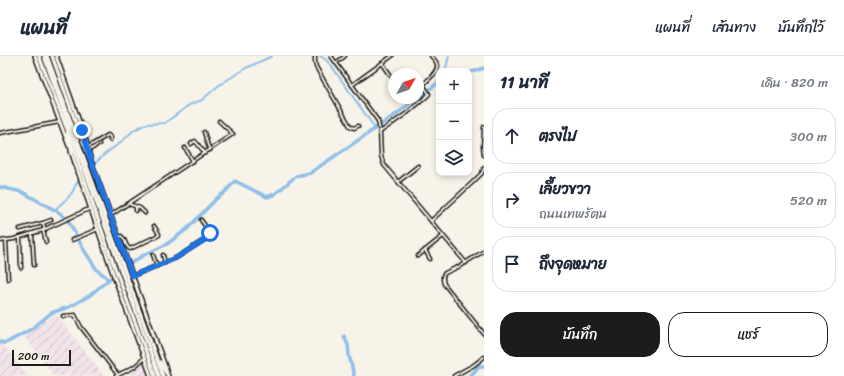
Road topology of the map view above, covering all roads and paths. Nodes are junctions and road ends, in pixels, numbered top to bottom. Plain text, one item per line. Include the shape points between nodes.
1 (35, 56) edge
2 (39, 56) edge
3 (44, 56) edge
4 (48, 56) edge
5 (52, 56) edge
6 (56, 56) edge
7 (315, 56) edge
8 (331, 56) edge
9 (345, 56) edge
10 (392, 56) edge
11 (431, 56) edge
12 (336, 63) junction
13 (382, 63) junction
14 (388, 72) edge
15 (352, 85) junction
16 (219, 121) dead end
17 (60, 122) junction
18 (358, 126) dead end
19 (484, 127) edge
20 (380, 130) junction
21 (204, 132) dead end
22 (0, 133) edge
23 (110, 140) dead end
24 (99, 144) dead end
25 (190, 144) dead end
26 (185, 148) dead end
27 (88, 149) junction
28 (210, 150) junction
29 (72, 152) junction
30 (205, 153) junction
31 (484, 155) edge
32 (90, 158) junction
33 (193, 161) junction
34 (418, 166) dead end
35 (484, 168) edge
36 (398, 182) junction
37 (129, 204) junction
38 (136, 207) junction
39 (91, 208) junction
40 (136, 211) dead end
41 (145, 213) dead end
42 (111, 215) junction
43 (50, 220) dead end
44 (201, 220) dead end
45 (431, 221) junction
46 (43, 223) junction
47 (154, 226) dead end
48 (20, 228) dead end
49 (98, 229) junction
50 (44, 230) junction
51 (32, 234) junction
52 (443, 236) junction
53 (20, 237) junction
54 (118, 237) junction
55 (6, 240) junction
56 (72, 240) dead end
57 (0, 241) edge
58 (46, 242) dead end
59 (425, 250) junction
60 (484, 251) edge
61 (153, 255) dead end
62 (163, 255) dead end
63 (418, 256) dead end
64 (430, 259) dead end
65 (165, 263) junction
66 (466, 263) junction
67 (34, 265) dead end
68 (157, 266) junction
69 (21, 268) dead end
70 (132, 276) junction
71 (8, 279) dead end
72 (63, 316) dead end
73 (484, 334) edge
74 (484, 357) edge
75 (144, 358) junction
76 (158, 360) junction
77 (117, 376) edge
78 (154, 376) edge
79 (159, 376) edge
80 (164, 376) edge
81 (168, 376) edge
82 (454, 376) edge

1 - 17 main road
2 - 29 highway
2 - 78 highway
3 - 79 highway
4 - 76 highway
4 - 80 highway
5 - 32 highway
6 - 27 main road
7 - 18 street via 314,63 350,126
8 - 12 street
9 - 12 street
10 - 13 street
11 - 20 street via 436,64 436,70 423,85 428,93 426,97
12 - 15 street
13 - 14 street
13 - 15 street
15 - 20 street via 378,121
16 - 28 street via 233,134
17 - 22 street
17 - 29 main road
19 - 31 street
20 - 36 street via 382,160
21 - 28 street
23 - 27 street via 108,135
24 - 27 street
25 - 30 street via 195,141
26 - 33 street
27 - 32 main road
28 - 30 street
29 - 39 main road
30 - 33 street
32 - 42 main road
33 - 37 street
34 - 36 street
35 - 45 street via 473,182
36 - 45 street
37 - 38 street
37 - 42 street
38 - 40 street
38 - 41 street
39 - 49 main road
39 - 50 street
42 - 54 main road
43 - 46 street
44 - 65 street via 210,233 209,237
45 - 52 street
46 - 48 street
46 - 50 street
47 - 54 street via 159,235 130,249 123,237
49 - 56 street
49 - 75 main road
50 - 51 street
50 - 58 street
51 - 53 street
51 - 67 street
52 - 59 street
52 - 66 street
53 - 55 street
53 - 69 street
54 - 70 main road
55 - 57 street
55 - 71 street
59 - 63 street
59 - 64 street
60 - 66 street
61 - 68 street
62 - 65 street
65 - 68 street
66 - 73 street via 445,273 444,284
68 - 70 street
70 - 81 main road
72 - 77 street via 75,315
74 - 82 street
75 - 77 street
75 - 78 main road
76 - 80 highway
76 - 81 highway

